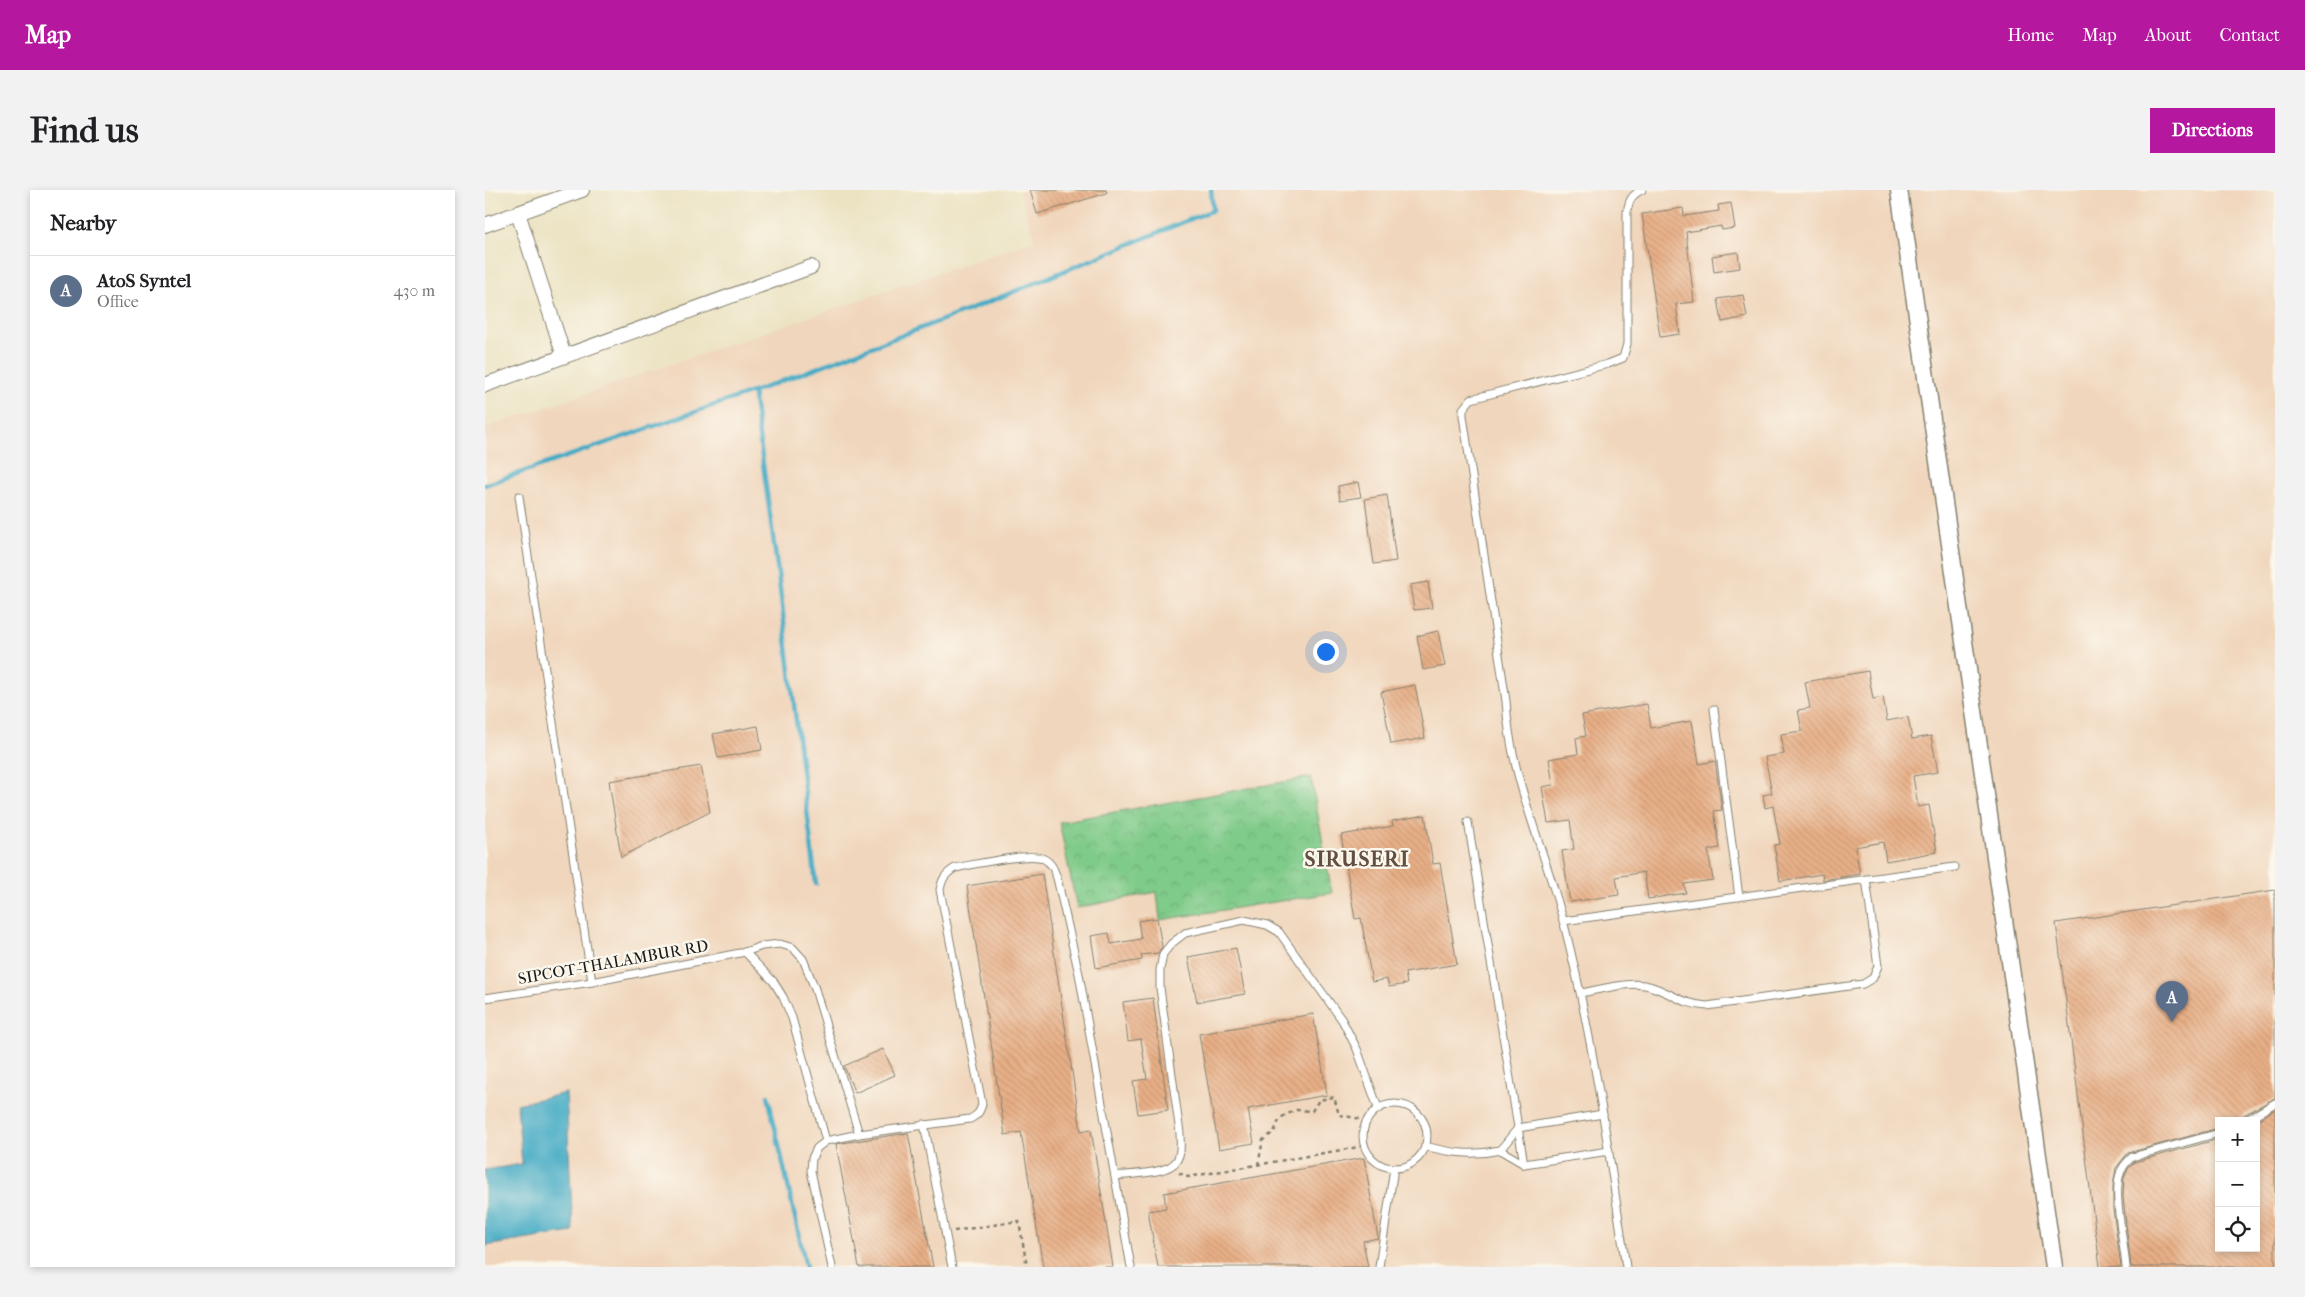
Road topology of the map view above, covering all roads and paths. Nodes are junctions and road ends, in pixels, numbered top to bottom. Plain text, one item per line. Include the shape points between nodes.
1 (582, 190) edge
2 (1642, 190) edge
3 (1899, 190) edge
4 (518, 213) junction
5 (485, 225) edge
6 (811, 267) dead end
7 (564, 356) junction
8 (485, 385) edge
9 (519, 496) dead end
10 (1714, 709) dead end
11 (1468, 822) dead end
12 (1955, 867) dead end
13 (1866, 879) junction
14 (1739, 896) junction
15 (1563, 921) junction
16 (745, 952) junction
17 (592, 982) junction
18 (1581, 993) junction
19 (485, 998) edge
20 (2275, 1103) edge
21 (1378, 1108) junction
22 (1603, 1114) junction
23 (2252, 1117) edge
24 (1367, 1120) junction
25 (924, 1124) junction
26 (1518, 1128) junction
27 (859, 1134) junction
28 (2215, 1134) edge
29 (826, 1142) junction
30 (1364, 1146) junction
31 (1425, 1146) junction
32 (1500, 1150) junction
33 (1609, 1151) junction
34 (1524, 1164) junction
35 (1258, 1165) junction
36 (1394, 1168) junction
37 (1169, 1169) junction
38 (1115, 1176) junction
39 (945, 1233) junction
40 (832, 1267) edge
41 (951, 1267) edge
42 (1027, 1267) edge
43 (1131, 1267) edge
44 (1379, 1267) edge
45 (1626, 1267) edge
46 (2054, 1267) edge
47 (2127, 1267) edge

1 - 4 street
2 - 15 lane via 1629,200 1627,212 1627,344 1623,358 1471,399 1463,409 1513,754
3 - 46 street
4 - 5 street
4 - 7 street
6 - 7 street
7 - 8 street
9 - 17 lane
10 - 14 lane
11 - 26 lane
12 - 13 lane
13 - 14 lane
13 - 18 lane via 1878,966 1873,978 1863,984 1707,1006 1692,1006 1655,987 1641,984
14 - 15 lane
15 - 18 lane
16 - 17 lane, SIPCOT-THALAMBUR RD
16 - 27 lane, SIPCOT-THALAMBUR RD via 779,944 793,948 803,959
16 - 29 lane via 773,982 792,1018
17 - 19 lane, SIPCOT-THALAMBUR RD
18 - 22 lane
20 - 23 lane
21 - 24 lane
21 - 31 lane via 1398,1104 1417,1112 1427,1131
21 - 37 lane via 1357,1049 1342,1020 1279,932 1267,925 1243,920 1185,933 1163,954 1160,970 1180,1133 1177,1161
22 - 26 lane
22 - 33 lane
24 - 30 lane
24 - 35 path via 1339,1116 1334,1097 1319,1100 1312,1111 1297,1110 1280,1118 1274,1132 1263,1140
25 - 27 lane
25 - 38 lane via 971,1119 977,1116 982,1104 940,890 942,880 955,868 1029,856 1043,857 1052,864 1057,878 1079,974
25 - 39 lane
26 - 32 lane
26 - 34 lane
27 - 29 lane
28 - 47 lane via 2132,1157 2125,1164 2119,1176 2118,1192
29 - 40 lane via 817,1148 811,1171
30 - 35 path
30 - 36 lane via 1377,1163
31 - 32 lane via 1467,1155
31 - 36 lane via 1416,1160 1407,1166
32 - 34 lane
33 - 34 lane
33 - 45 lane
35 - 37 path via 1189,1177
36 - 44 lane
37 - 38 lane
38 - 43 lane
39 - 41 lane
39 - 42 path via 1019,1221

